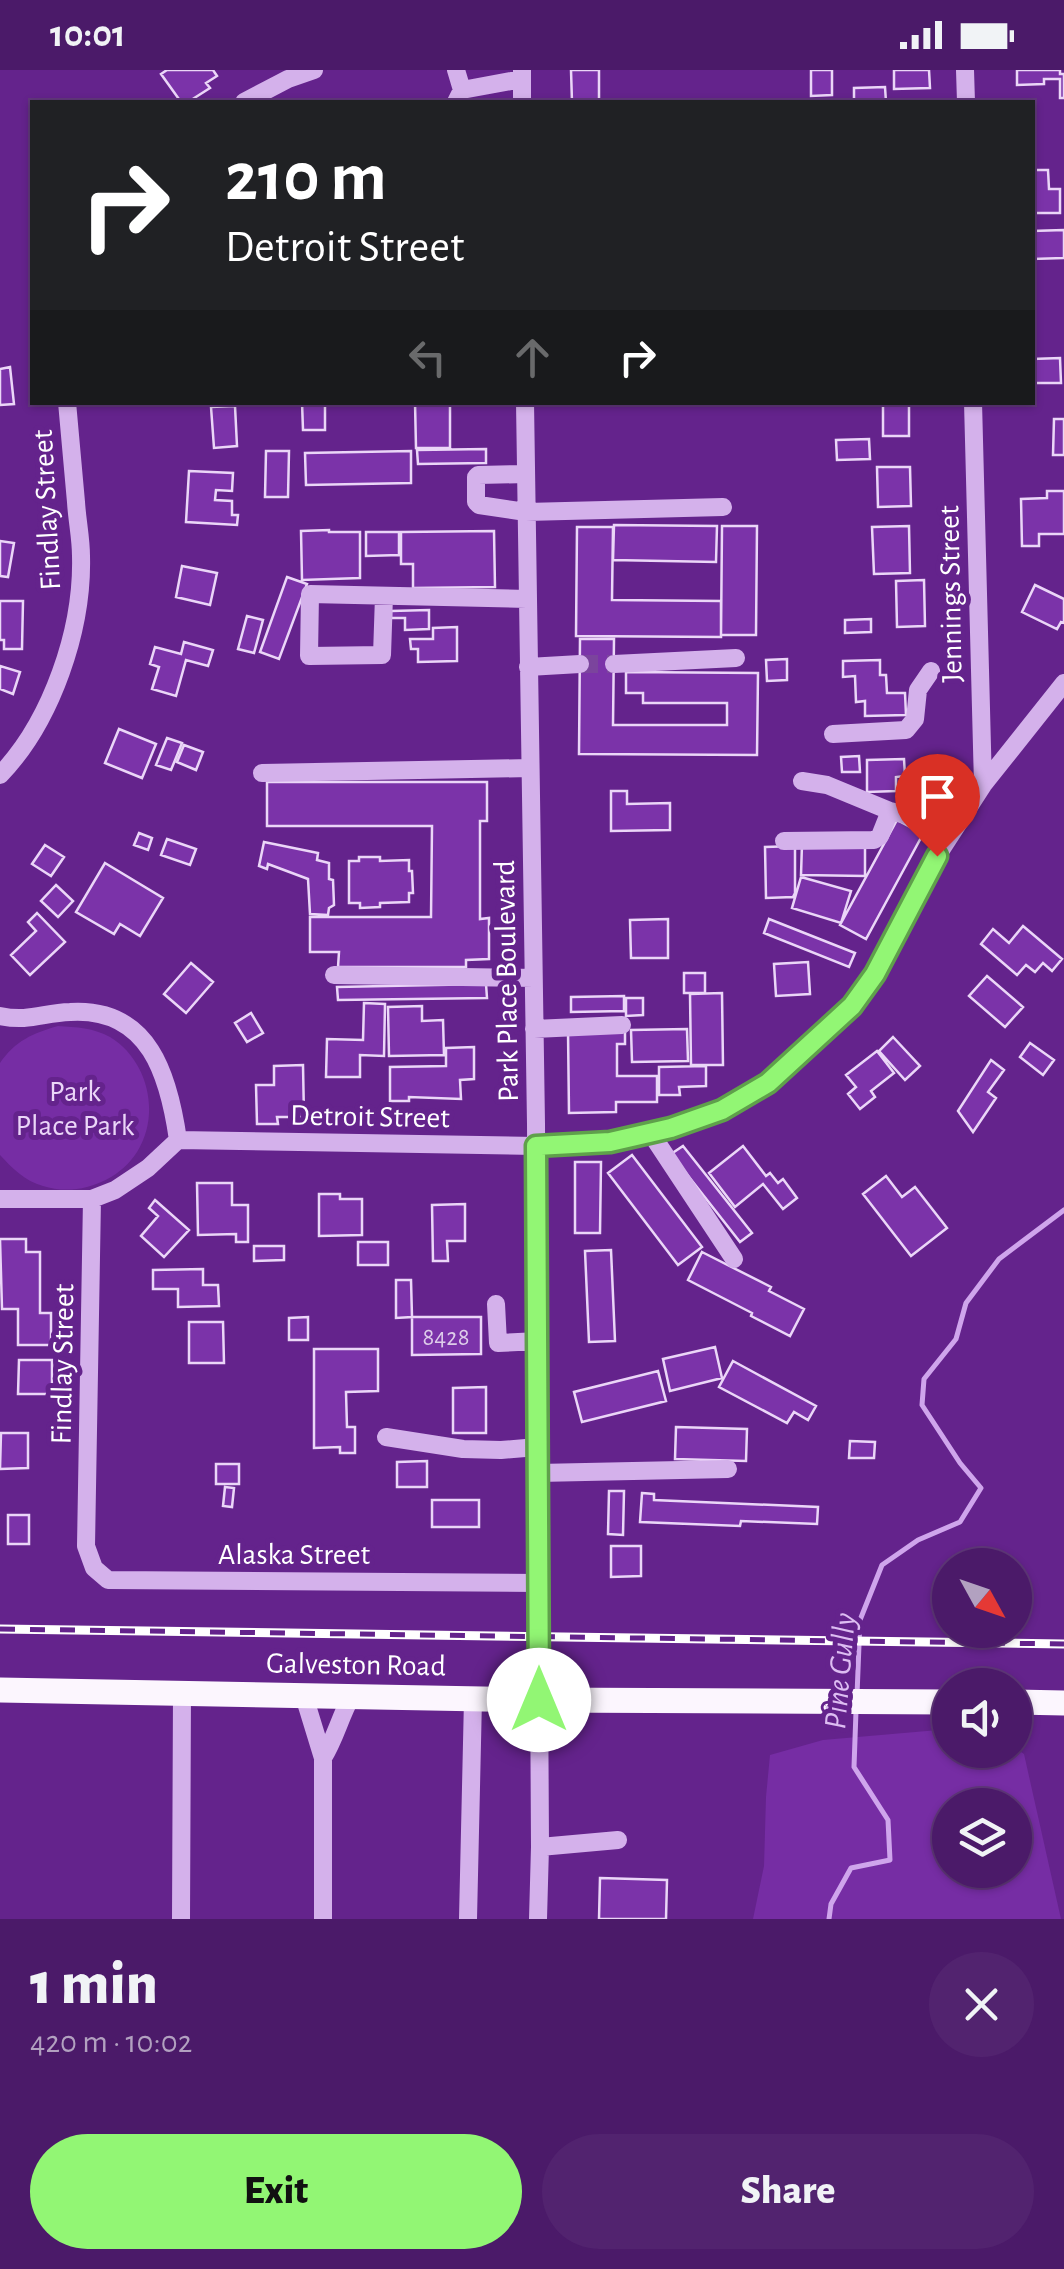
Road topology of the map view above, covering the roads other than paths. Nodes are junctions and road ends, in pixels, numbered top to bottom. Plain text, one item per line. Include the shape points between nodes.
1 (314, 70) edge
2 (456, 70) edge
3 (965, 70) edge
4 (286, 75) edge
5 (522, 75) edge
6 (459, 96) edge
7 (247, 100) edge
8 (966, 100) edge
9 (67, 405) edge
10 (525, 405) edge
11 (973, 405) edge
12 (526, 474) junction
13 (723, 507) dead end
14 (526, 512) junction
15 (384, 596) junction
16 (527, 599) junction
17 (736, 658) dead end
18 (580, 664) tunnel mouth
19 (614, 664) tunnel mouth
20 (528, 667) junction
21 (930, 671) dead end
22 (1064, 683) edge
23 (834, 734) dead end
24 (530, 768) junction
25 (262, 773) dead end
26 (0, 775) edge
27 (802, 781) dead end
28 (982, 785) junction
29 (890, 811) junction
30 (951, 834) junction
31 (784, 841) dead end
32 (334, 975) dead end
33 (534, 978) junction
34 (0, 1016) edge
35 (622, 1024) dead end
36 (534, 1028) junction
37 (650, 1132) junction
38 (178, 1140) junction
39 (536, 1146) junction
40 (0, 1199) edge
41 (92, 1199) junction
42 (734, 1258) dead end
43 (496, 1304) dead end
44 (538, 1341) junction
45 (386, 1437) dead end
46 (538, 1447) junction
47 (728, 1469) dead end
48 (538, 1473) junction
49 (87, 1530) joint
50 (538, 1583) junction
51 (0, 1690) edge
52 (182, 1694) junction
53 (304, 1696) junction
54 (351, 1696) junction
55 (473, 1699) junction
56 (539, 1700) junction
57 (932, 1702) edge
58 (1032, 1702) edge
59 (1064, 1703) edge
60 (323, 1758) junction
61 (618, 1840) dead end
62 (540, 1848) junction
63 (181, 1919) edge
64 (323, 1919) edge
65 (468, 1919) edge
66 (538, 1919) edge

1 - 4 street
2 - 6 street
3 - 8 street
4 - 7 street
5 - 6 street
9 - 26 street, Findlay Street via 80,592 50,697
10 - 12 street, Park Place Boulevard
11 - 28 street, Jennings Street
12 - 14 street, Park Place Boulevard
12 - 14 street via 478,475 476,502
13 - 14 street
14 - 16 street, Park Place Boulevard
15 - 15 street via 310,594 309,656 382,655
15 - 16 street
16 - 20 street, Park Place Boulevard
17 - 19 street
18 - 20 street
20 - 24 street, Park Place Boulevard
21 - 23 street via 906,730
22 - 28 street, Detroit Street
24 - 25 street
24 - 33 street, Park Place Boulevard
27 - 29 street
28 - 30 street, Detroit Street
29 - 30 street
29 - 31 street via 874,840
30 - 37 street, Detroit Street via 852,1006 768,1083 722,1110
32 - 33 street
33 - 36 street, Park Place Boulevard
34 - 38 street via 84,1013 132,1028 160,1064
35 - 36 street
36 - 39 street, Park Place Boulevard
37 - 39 street, Detroit Street via 610,1142
37 - 42 street
38 - 39 street, Detroit Street
38 - 41 street via 148,1168
39 - 44 street, Park Place Boulevard
40 - 41 street
41 - 49 street, Findlay Street
43 - 44 street via 498,1343
44 - 46 street, Park Place Boulevard
45 - 46 street via 463,1449
46 - 48 street, Park Place Boulevard
47 - 48 street
48 - 50 street, Park Place Boulevard
49 - 50 street, Alaska Street via 94,1568 108,1580
50 - 56 street, Park Place Boulevard
51 - 52 main road, Galveston Road
52 - 53 main road, Galveston Road
52 - 63 street
53 - 54 main road, Galveston Road
53 - 60 street
54 - 55 main road, Galveston Road
54 - 60 street
55 - 56 main road, Galveston Road
55 - 65 street
56 - 57 main road, Galveston Road
56 - 62 street, Park Place Boulevard
58 - 59 main road
60 - 64 street
61 - 62 street
62 - 66 street, Park Place Boulevard

